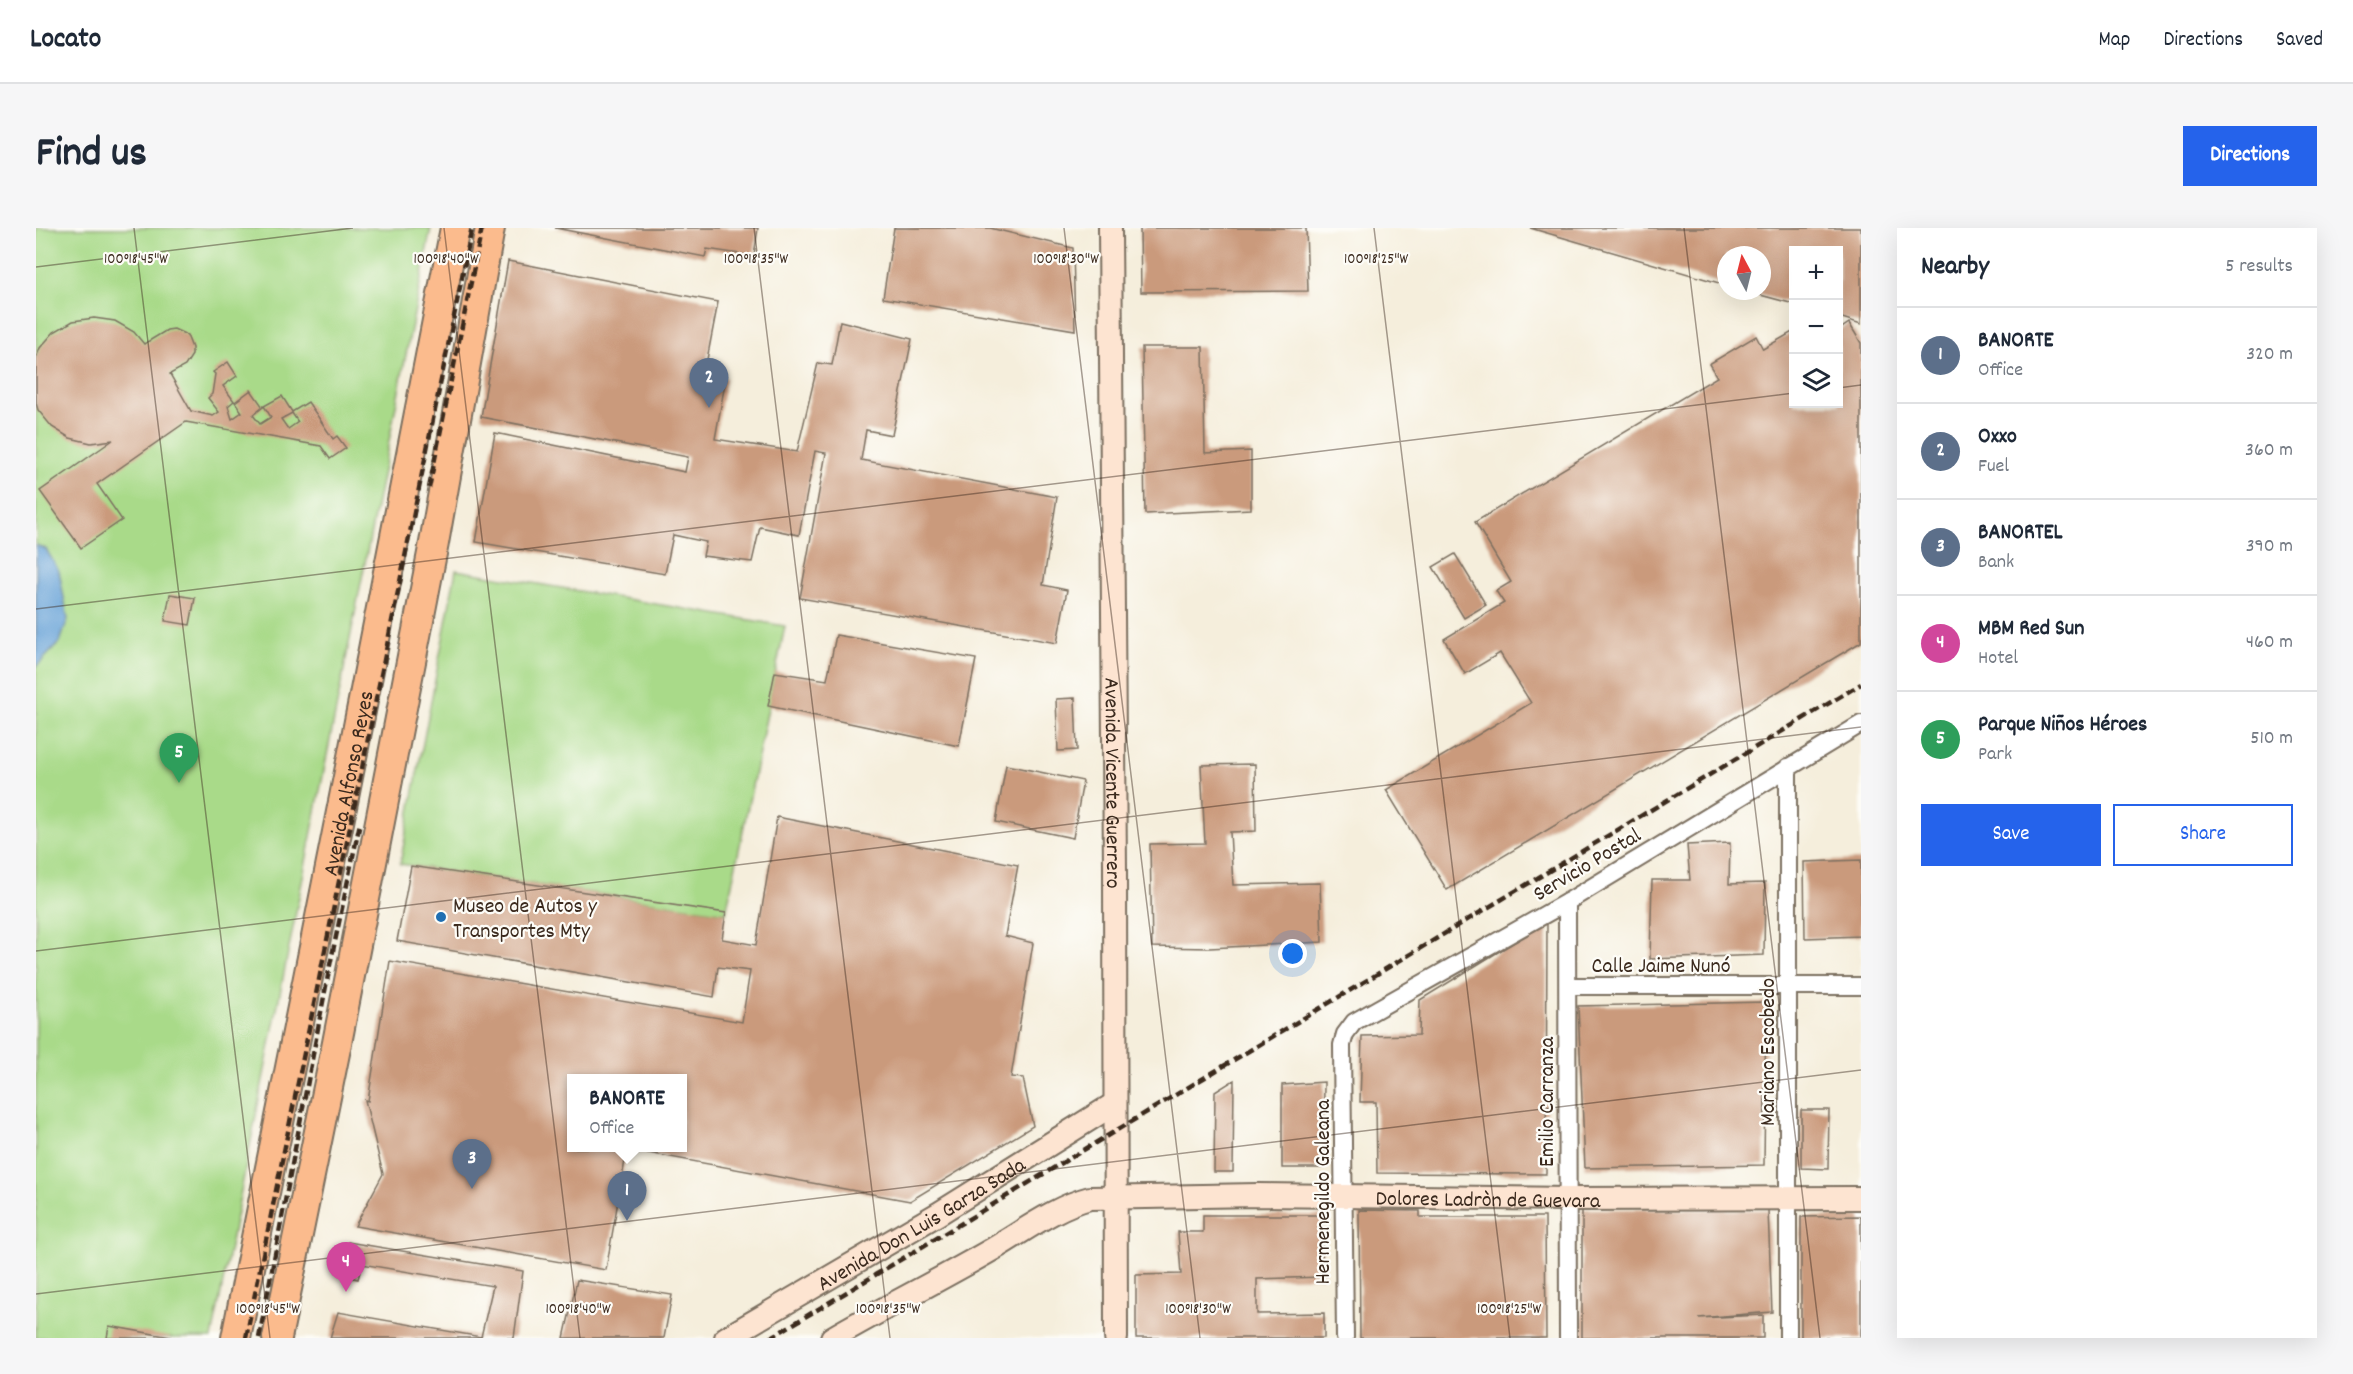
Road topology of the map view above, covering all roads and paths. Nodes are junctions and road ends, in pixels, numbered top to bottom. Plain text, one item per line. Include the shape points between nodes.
1 (455, 228) edge
2 (490, 228) edge
3 (1110, 228) edge
4 (472, 322) junction
5 (427, 374) junction
6 (1861, 724) edge
7 (1788, 767) junction
8 (1567, 902) junction
9 (311, 962) junction
10 (1568, 986) junction
11 (1861, 986) edge
12 (1789, 987) junction
13 (337, 1043) junction
14 (1342, 1045) joint
15 (1114, 1104) junction
16 (1114, 1197) junction
17 (1342, 1197) junction
18 (1861, 1198) edge
19 (1568, 1199) junction
20 (1788, 1199) junction
21 (221, 1338) edge
22 (236, 1338) edge
23 (277, 1338) edge
24 (294, 1338) edge
25 (726, 1338) edge
26 (832, 1338) edge
27 (1116, 1338) edge
28 (1345, 1338) edge
29 (1568, 1338) edge
30 (1788, 1338) edge

1 - 5 highway, Avenida Alfonso Reyes
2 - 4 highway, Avenida Alfonso Reyes
3 - 15 street, Avenida Vicente Guerrero
4 - 5 highway
4 - 13 highway, Avenida Alfonso Reyes via 437,526
5 - 9 highway, Avenida Alfonso Reyes
6 - 7 street, Servicio Postal
7 - 8 street, Servicio Postal
7 - 12 street, Mariano Escobedo
8 - 10 street, Emilio Carranza
8 - 14 street, Servicio Postal via 1362,1016 1345,1034
9 - 21 highway via 291,992
9 - 22 highway, Avenida Alfonso Reyes
10 - 12 street, Calle Jaime Nunó
10 - 19 street, Emilio Carranza
11 - 12 street, Calle Jaime Nunó
12 - 20 street, Mariano Escobedo
13 - 23 highway, Avenida Alfonso Reyes
13 - 24 highway via 343,1058 339,1104
14 - 17 street, Hermenegildo Galeana
15 - 16 street, Avenida Vicente Guerrero
15 - 25 street, Avenida Don Luis Garza Sada via 938,1214
16 - 17 street, Dolores Ladròn de Guevara
16 - 26 street via 1090,1198 1067,1206
16 - 27 street, Avenida Vicente Guerrero
17 - 19 street, Dolores Ladròn de Guevara
17 - 28 street, Hermenegildo Galeana
18 - 20 street, Dolores Ladròn de Guevara
19 - 20 street, Dolores Ladròn de Guevara
19 - 29 street, Emilio Carranza
20 - 30 street, Mariano Escobedo

